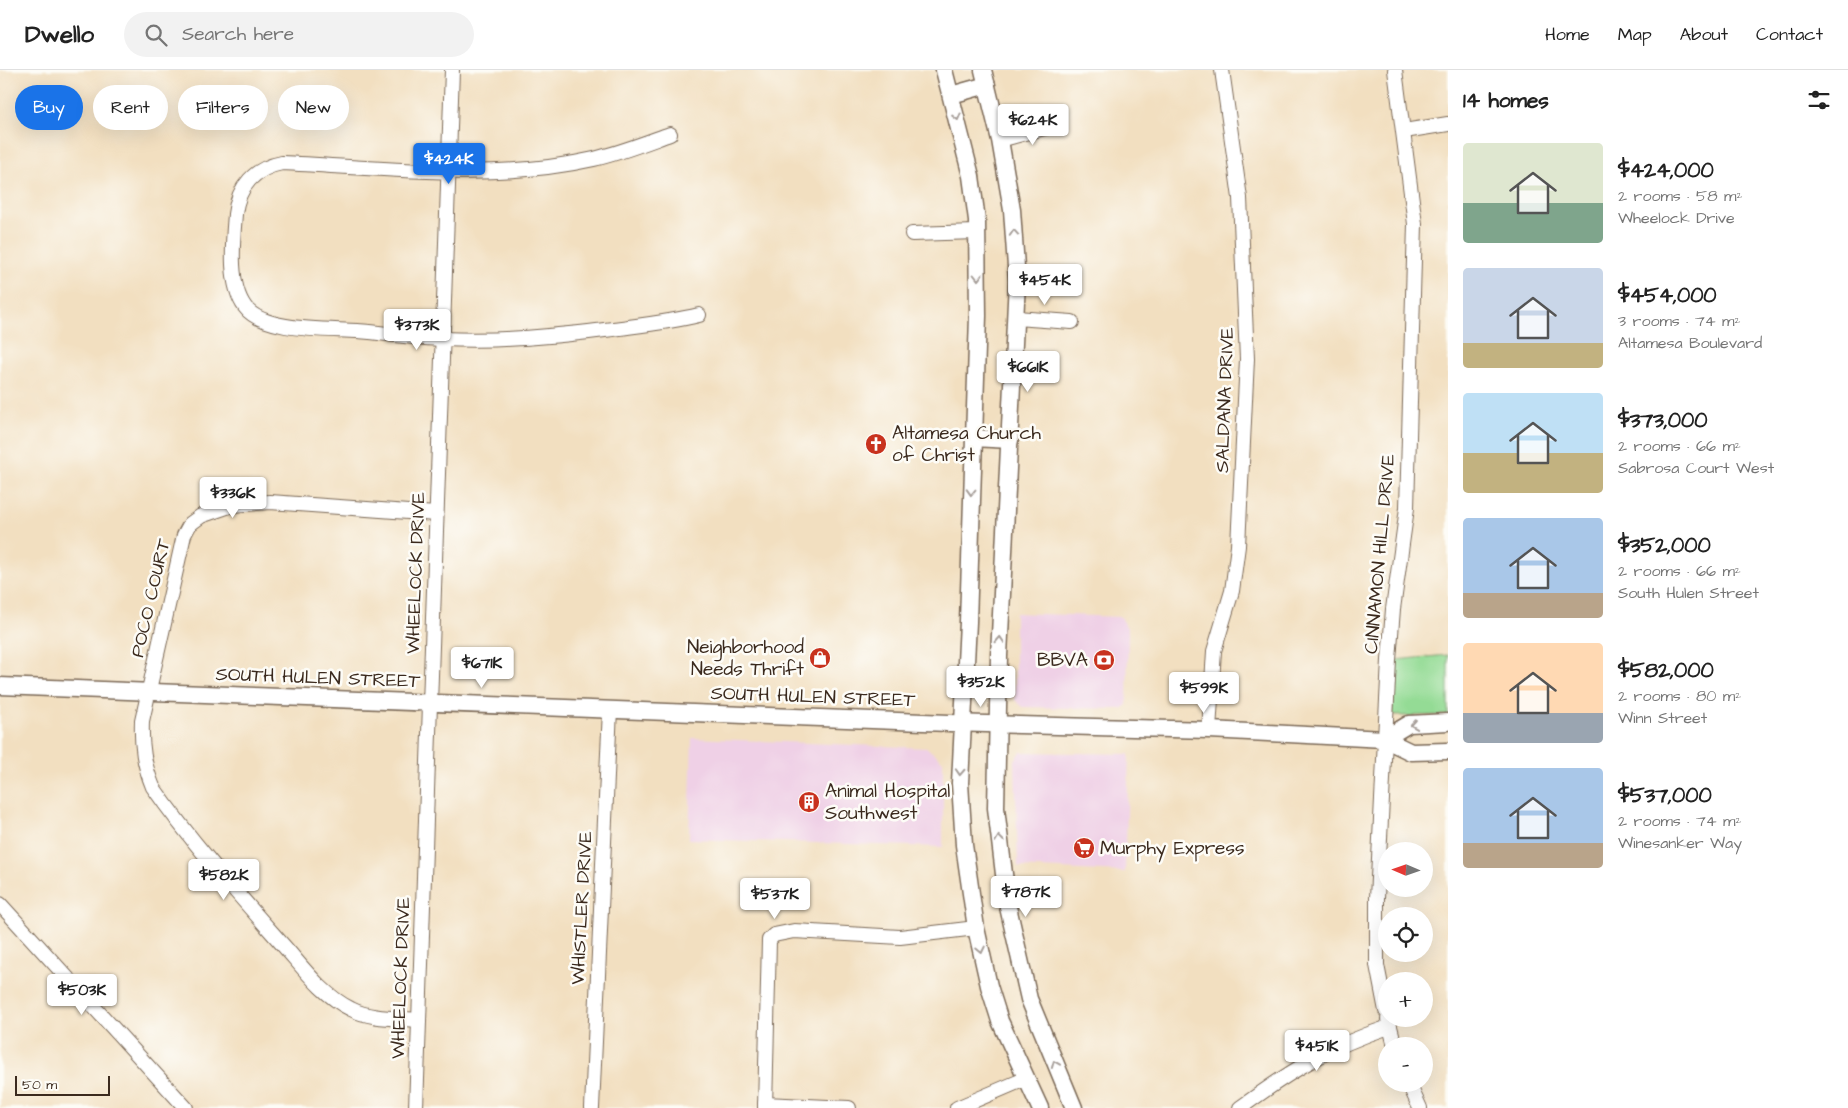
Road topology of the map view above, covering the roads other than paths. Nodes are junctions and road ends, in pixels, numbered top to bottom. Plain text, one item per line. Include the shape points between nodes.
1 (452, 70) edge
2 (944, 70) edge
3 (1222, 70) edge
4 (1395, 70) edge
5 (985, 78) edge
6 (951, 95) junction
7 (1059, 124) dead end
8 (1448, 124) edge
9 (1404, 131) junction
10 (670, 134) dead end
11 (1000, 140) junction
12 (448, 171) junction
13 (978, 232) junction
14 (912, 234) dead end
15 (699, 315) dead end
16 (1016, 318) junction
17 (1072, 322) dead end
18 (443, 339) junction
19 (973, 438) junction
20 (1010, 440) junction
21 (436, 514) junction
22 (0, 686) edge
23 (149, 691) junction
24 (431, 703) junction
25 (610, 709) junction
26 (1448, 722) edge
27 (963, 723) junction
28 (999, 724) junction
29 (1209, 730) junction
30 (1384, 739) junction
31 (1448, 751) edge
32 (0, 904) edge
33 (976, 928) junction
34 (1378, 972) edge
35 (418, 1020) junction
36 (1380, 1027) edge
37 (1026, 1079) junction
38 (1413, 1092) edge
39 (765, 1106) edge
40 (186, 1108) edge
41 (416, 1108) edge
42 (592, 1108) edge
43 (849, 1108) edge
44 (957, 1108) edge
45 (1040, 1108) edge
46 (1074, 1108) edge
47 (1240, 1108) edge
48 (1420, 1108) edge

1 - 12 street, WHEELOCK DRIVE
2 - 6 main road
3 - 29 street, SALDANA DRIVE via 1240,198 1247,382 1238,546 1232,591 1214,651
4 - 9 street, CINNAMON HILL DRIVE
5 - 6 main road
5 - 11 main road
6 -> 13 main road via 971,176
7 - 11 street
8 - 9 street
9 - 30 street, CINNAMON HILL DRIVE via 1415,224 1407,508 1393,609
10 - 12 street via 592,160 517,169
16 -> 11 main road via 1014,231
12 - 18 street, WHEELOCK DRIVE
12 - 18 street via 282,163 268,166 255,172 243,189 236,205 234,223 233,269 241,298 245,308 264,320 307,328
13 - 14 street
13 -> 19 main road
15 - 18 street via 677,321 582,332 475,340
16 - 17 street
16 - 20 main road
18 - 21 street, WHEELOCK DRIVE
19 - 20 main road
19 -> 27 main road
28 -> 20 main road
21 - 23 street, POCO COURT via 270,502 233,505 201,516 190,524 184,536
21 - 24 street, WHEELOCK DRIVE
22 - 23 main road, SOUTH HULEN STREET
23 - 24 main road, SOUTH HULEN STREET
23 - 35 street, POCO COURT via 141,746 153,787 227,882 334,999 352,1010 371,1015
24 - 25 main road, SOUTH HULEN STREET
24 - 35 street, WHEELOCK DRIVE
25 - 27 main road, SOUTH HULEN STREET
25 - 42 street, WHISTLER DRIVE
26 -> 30 main road via 1409,724
27 - 28 main road, SOUTH HULEN STREET
27 -> 33 main road via 960,784 964,845
28 - 29 main road, SOUTH HULEN STREET
46 -> 28 main road via 1029,1000 1008,907 996,808
29 - 30 main road, SOUTH HULEN STREET
30 - 31 main road, SOUTH HULEN STREET via 1411,752
30 - 34 street, CINNAMON HILL DRIVE via 1377,898
32 - 40 street
33 -> 37 main road via 1000,1021
33 - 39 street via 900,937 774,934 769,940
35 - 41 street, WHEELOCK DRIVE
36 - 47 street via 1319,1054
37 - 44 street
37 - 45 main road
38 - 48 street
39 - 43 street

